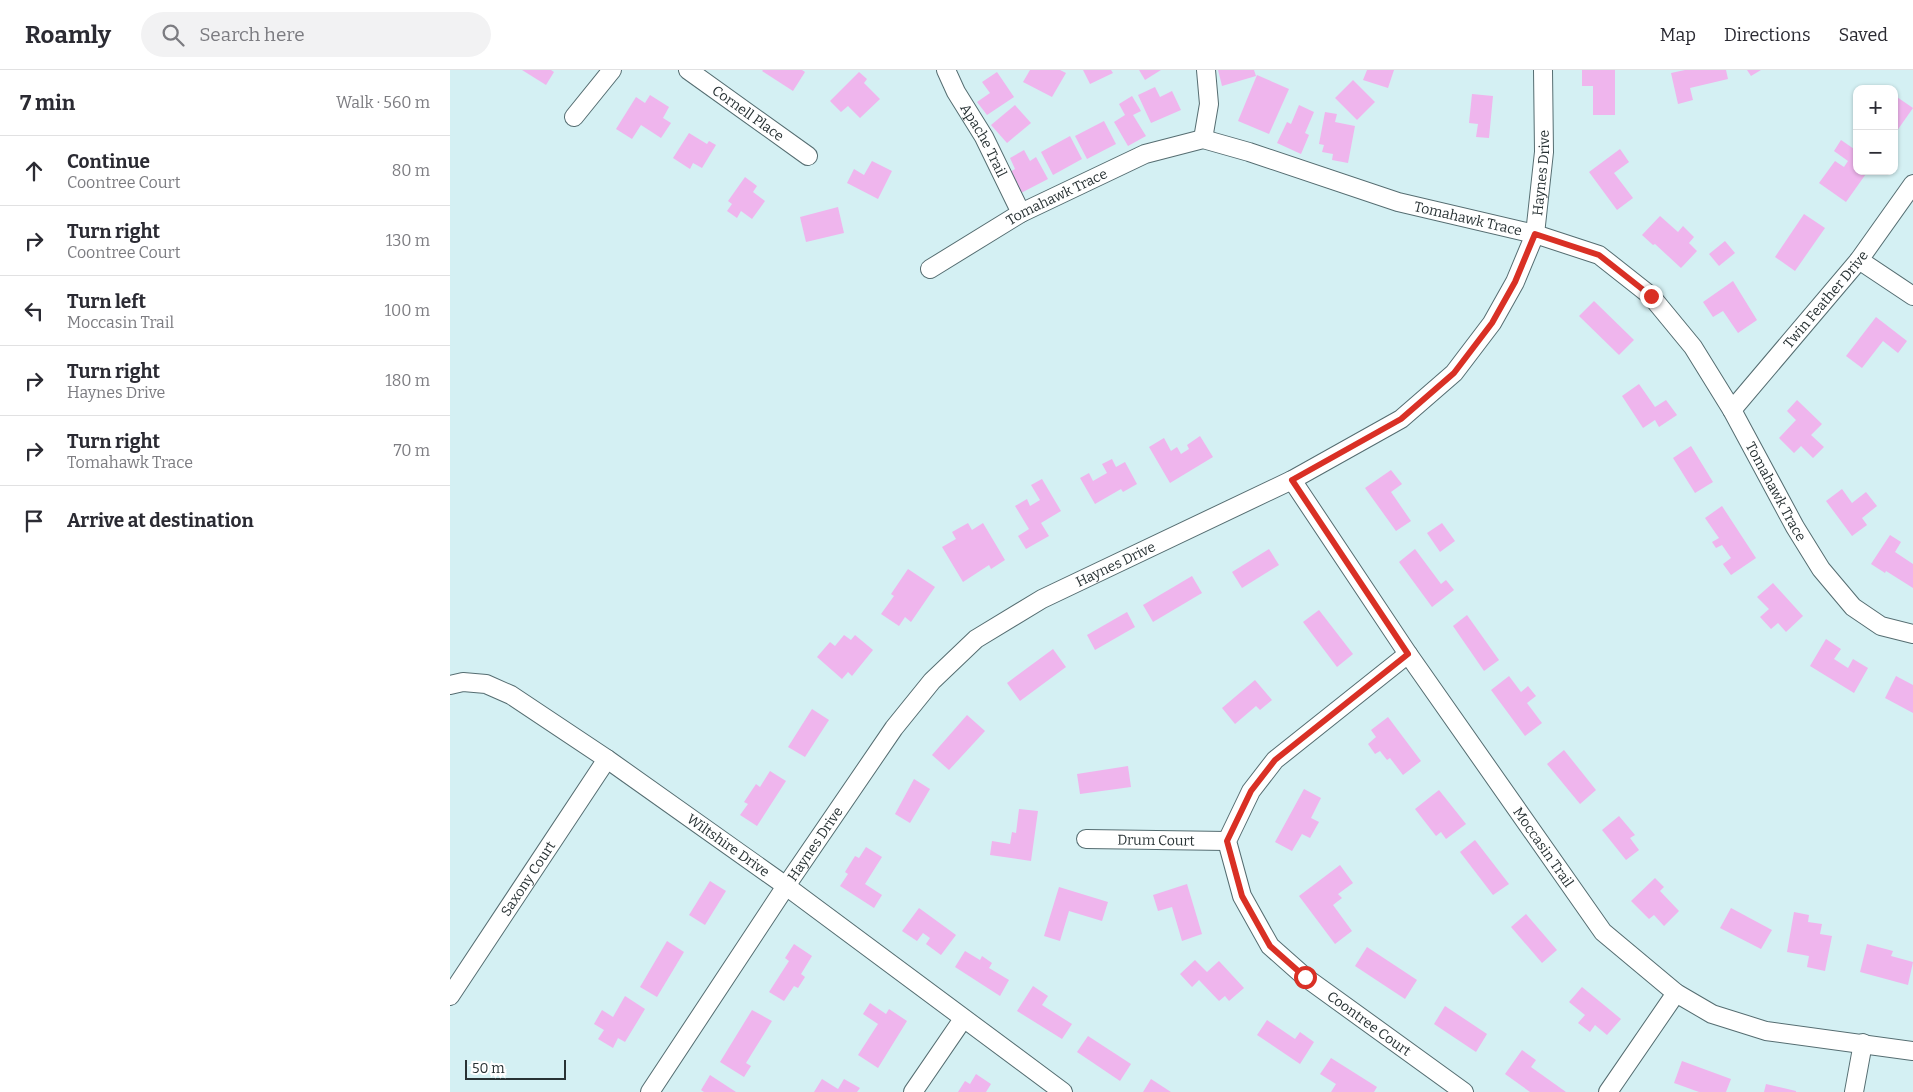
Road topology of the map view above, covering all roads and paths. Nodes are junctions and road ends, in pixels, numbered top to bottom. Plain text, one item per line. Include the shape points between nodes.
1 (612, 70) edge
2 (688, 70) edge
3 (946, 70) edge
4 (1206, 70) edge
5 (1543, 70) edge
6 (574, 117) dead end
7 (1203, 139) junction
8 (808, 156) dead end
9 (1913, 184) edge
10 (1021, 212) junction
11 (1535, 234) junction
12 (1859, 260) junction
13 (930, 270) dead end
14 (1913, 296) edge
15 (1732, 410) junction
16 (1292, 480) junction
17 (1913, 634) edge
18 (1408, 654) junction
19 (450, 684) edge
20 (607, 759) junction
21 (1086, 839) dead end
22 (1227, 841) junction
23 (786, 886) junction
24 (1676, 993) junction
25 (450, 996) edge
26 (963, 1019) junction
27 (1863, 1043) junction
28 (1913, 1051) edge
29 (650, 1092) edge
30 (913, 1092) edge
31 (1063, 1092) edge
32 (1464, 1092) edge
33 (1608, 1092) edge
34 (1854, 1092) edge

1 - 6 street
2 - 8 street, Cornell Place
3 - 10 street, Apache Trail
4 - 7 street via 1209,104
5 - 11 street, Haynes Drive via 1544,152
7 - 10 street, Tomahawk Trace via 1146,154
7 - 11 street, Tomahawk Trace via 1398,202
9 - 12 street, Twin Feather Drive
10 - 13 street, Tomahawk Trace
11 - 15 street, Tomahawk Trace via 1599,255 1651,296 1693,347
11 - 16 street, Haynes Drive via 1515,282 1492,323 1454,373 1401,419
12 - 14 street
12 - 15 street, Twin Feather Drive
15 - 17 street, Tomahawk Trace via 1795,528 1821,568 1853,607 1881,626
16 - 18 street, Moccasin Trail
16 - 23 street, Haynes Drive via 1042,599 976,639 932,681 894,728
18 - 22 street via 1275,760 1251,791
18 - 24 street, Moccasin Trail via 1603,932
19 - 20 street, Wiltshire Drive via 486,684 511,695
20 - 23 street, Wiltshire Drive
20 - 25 street, Saxony Court
21 - 22 street, Drum Court
22 - 32 street, Coontree Court via 1242,896 1270,946 1305,977
23 - 26 street, Wiltshire Drive
23 - 29 street, Haynes Drive
24 - 27 street, Moccasin Trail via 1712,1014 1766,1031
24 - 33 street
26 - 30 street
26 - 31 street, Wiltshire Drive
27 - 28 street, Moccasin Trail
27 - 34 street

